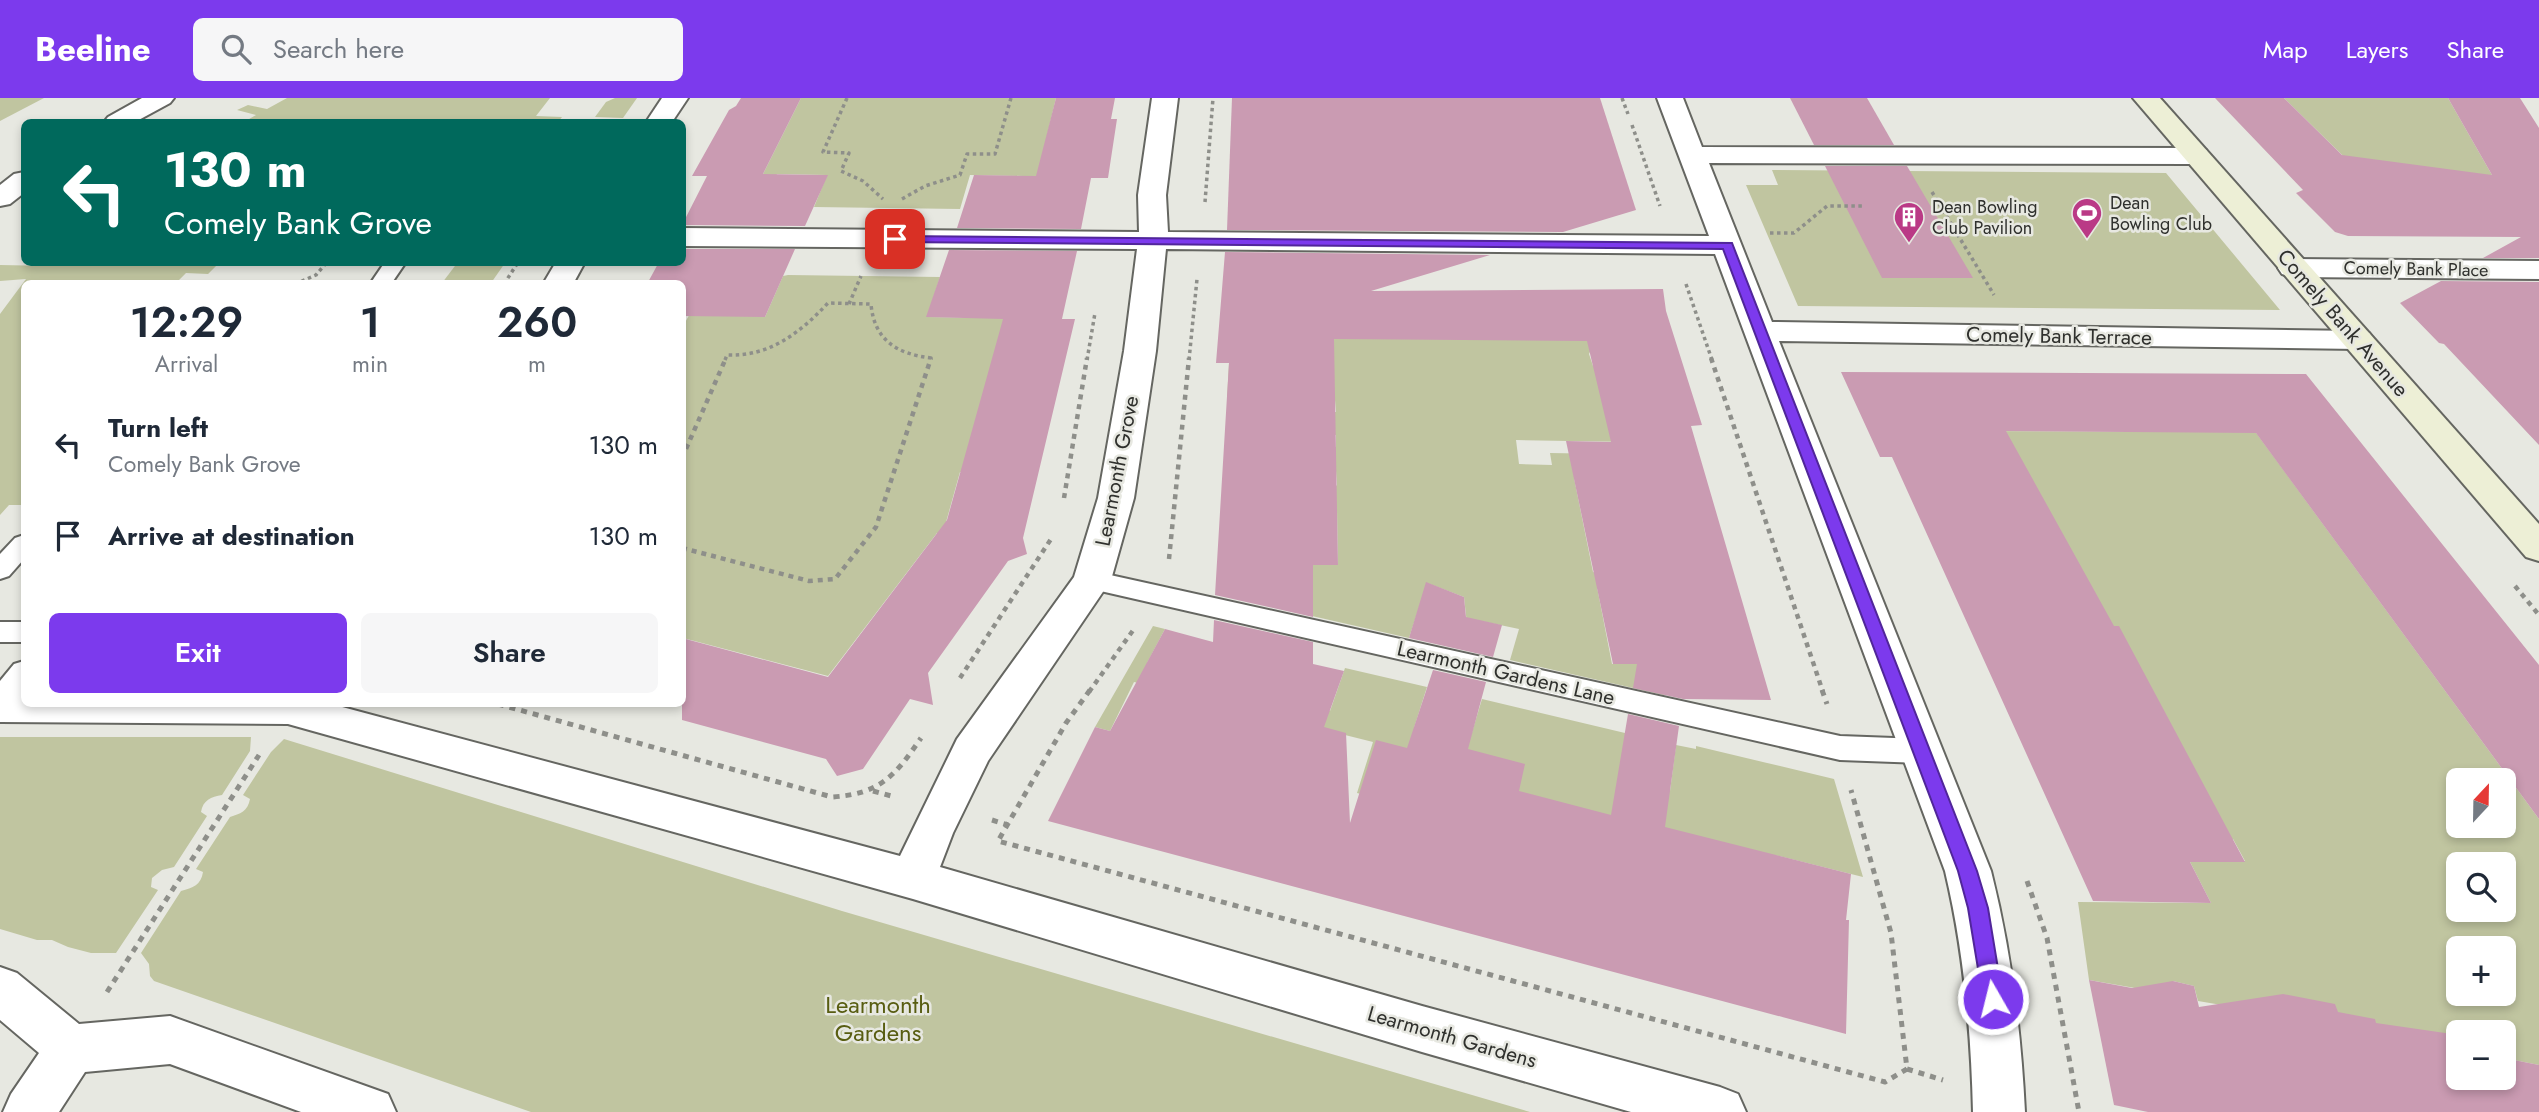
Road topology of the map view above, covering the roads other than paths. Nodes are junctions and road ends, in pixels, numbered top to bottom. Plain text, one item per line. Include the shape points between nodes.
1 (161, 98) edge
2 (675, 98) edge
3 (1165, 98) edge
4 (1670, 98) edge
5 (2147, 98) edge
6 (122, 119) edge
7 (661, 119) edge
8 (1692, 155) junction
9 (2197, 156) junction
10 (21, 182) edge
11 (0, 198) edge
12 (686, 237) edge
13 (1153, 241) junction
14 (1728, 245) junction
15 (2293, 268) junction
16 (2539, 270) edge
17 (1760, 331) junction
18 (2358, 340) junction
19 (21, 547) edge
20 (2539, 548) edge
21 (0, 570) edge
22 (1092, 579) junction
23 (0, 632) edge
24 (21, 632) edge
25 (21, 675) edge
26 (0, 700) edge
27 (0, 706) edge
28 (21, 706) edge
29 (294, 707) edge
30 (1921, 751) junction
31 (913, 879) junction
32 (0, 989) edge
33 (71, 1049) junction
34 (29, 1112) edge
35 (370, 1112) edge
36 (1720, 1112) edge
37 (1999, 1112) edge

1 - 6 street
2 - 7 street
3 - 13 street, Learmonth Grove via 1152,195
4 - 8 street
5 - 9 street, Comely Bank Avenue
8 - 9 street
8 - 14 street
9 - 15 street, Comely Bank Avenue
10 - 11 street
12 - 13 street
13 - 14 street
13 - 22 street, Learmonth Grove via 1116,498
14 - 17 street
15 - 16 street, Comely Bank Place
15 - 18 street, Comely Bank Avenue
17 - 18 street, Comely Bank Terrace
17 - 30 street
18 - 20 street, Comely Bank Avenue
19 - 21 lane
22 - 30 lane, Learmonth Gardens Lane via 1840,748
22 - 31 street, Learmonth Grove via 972,751
23 - 24 lane
25 - 26 lane
27 - 28 street, Learmonth Gardens
29 - 31 street, Learmonth Gardens
30 - 37 street via 1978,908 1993,999
31 - 36 street, Learmonth Gardens
32 - 33 street
33 - 34 street
33 - 35 street via 170,1040

